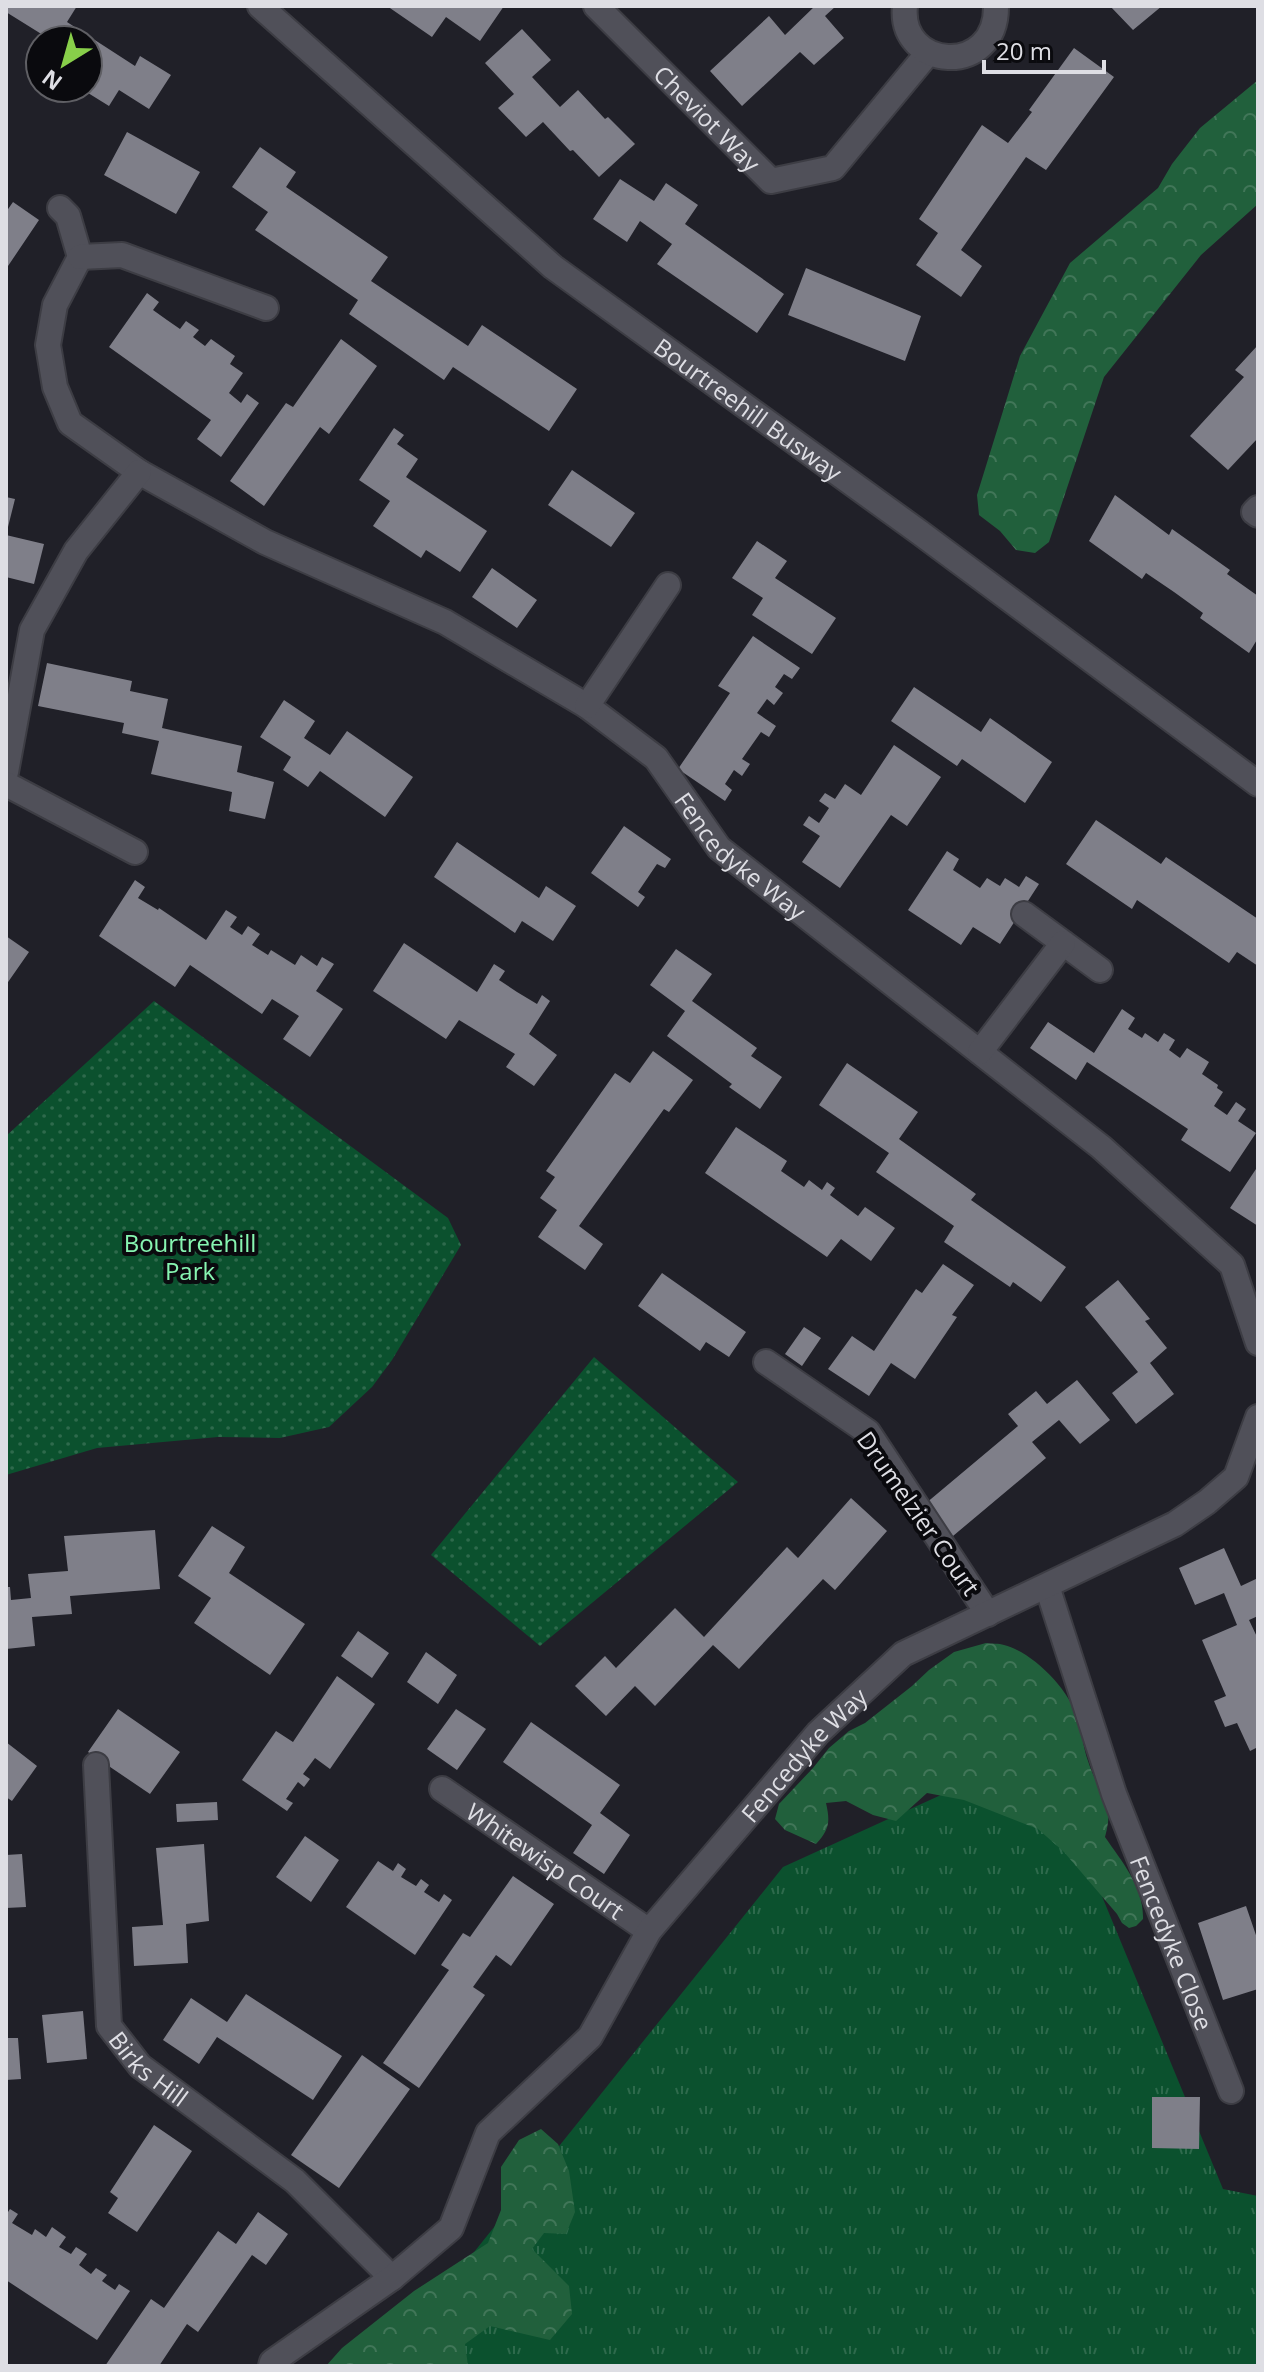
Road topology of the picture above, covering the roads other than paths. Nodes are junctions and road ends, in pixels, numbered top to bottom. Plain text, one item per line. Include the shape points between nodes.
1 (260, 6) edge
2 (596, 6) edge
3 (905, 6) edge
4 (996, 6) edge
5 (928, 53) junction
6 (60, 208) dead end
7 (80, 257) junction
8 (266, 308) dead end
9 (139, 472) junction
10 (1258, 508) edge
11 (1258, 515) edge
12 (668, 585) dead end
13 (587, 706) junction
14 (6, 772) edge
15 (6, 784) edge
16 (1258, 784) edge
17 (135, 852) dead end
18 (1024, 914) dead end
19 (1063, 943) junction
20 (1100, 970) dead end
21 (980, 1052) junction
22 (1250, 1296) edge
23 (1258, 1343) edge
24 (766, 1362) dead end
25 (1258, 1417) edge
26 (1047, 1586) junction
27 (988, 1614) junction
28 (96, 1765) dead end
29 (442, 1789) dead end
30 (649, 1931) junction
31 (1231, 2091) dead end
32 (392, 2278) junction
33 (271, 2366) edge

1 - 16 street, Bourtreehill Busway via 553,267
2 - 5 street, Cheviot Way via 771,181 833,168
3 - 5 street via 907,29
4 - 5 street via 991,34 979,48 949,58
6 - 7 street via 68,216
7 - 8 street via 122,255
7 - 9 street, Fencedyke Way via 55,305 48,345 55,387 70,423
9 - 13 street, Fencedyke Way via 265,542 445,622
9 - 14 street via 76,551 32,630
10 - 11 street
12 - 13 street
13 - 21 street, Fencedyke Way via 656,758 719,848
15 - 17 street
18 - 19 street
19 - 20 street
19 - 21 street
21 - 22 street, Fencedyke Way via 1101,1147 1232,1265
22 - 23 street, Fencedyke Way
24 - 27 street, Drumelzier Court via 868,1432
25 - 26 street, Fencedyke Way via 1236,1477 1207,1502 1175,1524
26 - 27 street, Fencedyke Way
26 - 31 street, Fencedyke Close via 1114,1794
27 - 30 street, Fencedyke Way via 903,1654 839,1713
28 - 32 street, Birks Hill via 109,2026 140,2066 295,2181
29 - 30 street, Whitewisp Court
30 - 32 street, Fencedyke Way via 590,2037 488,2133 451,2228
32 - 33 street

